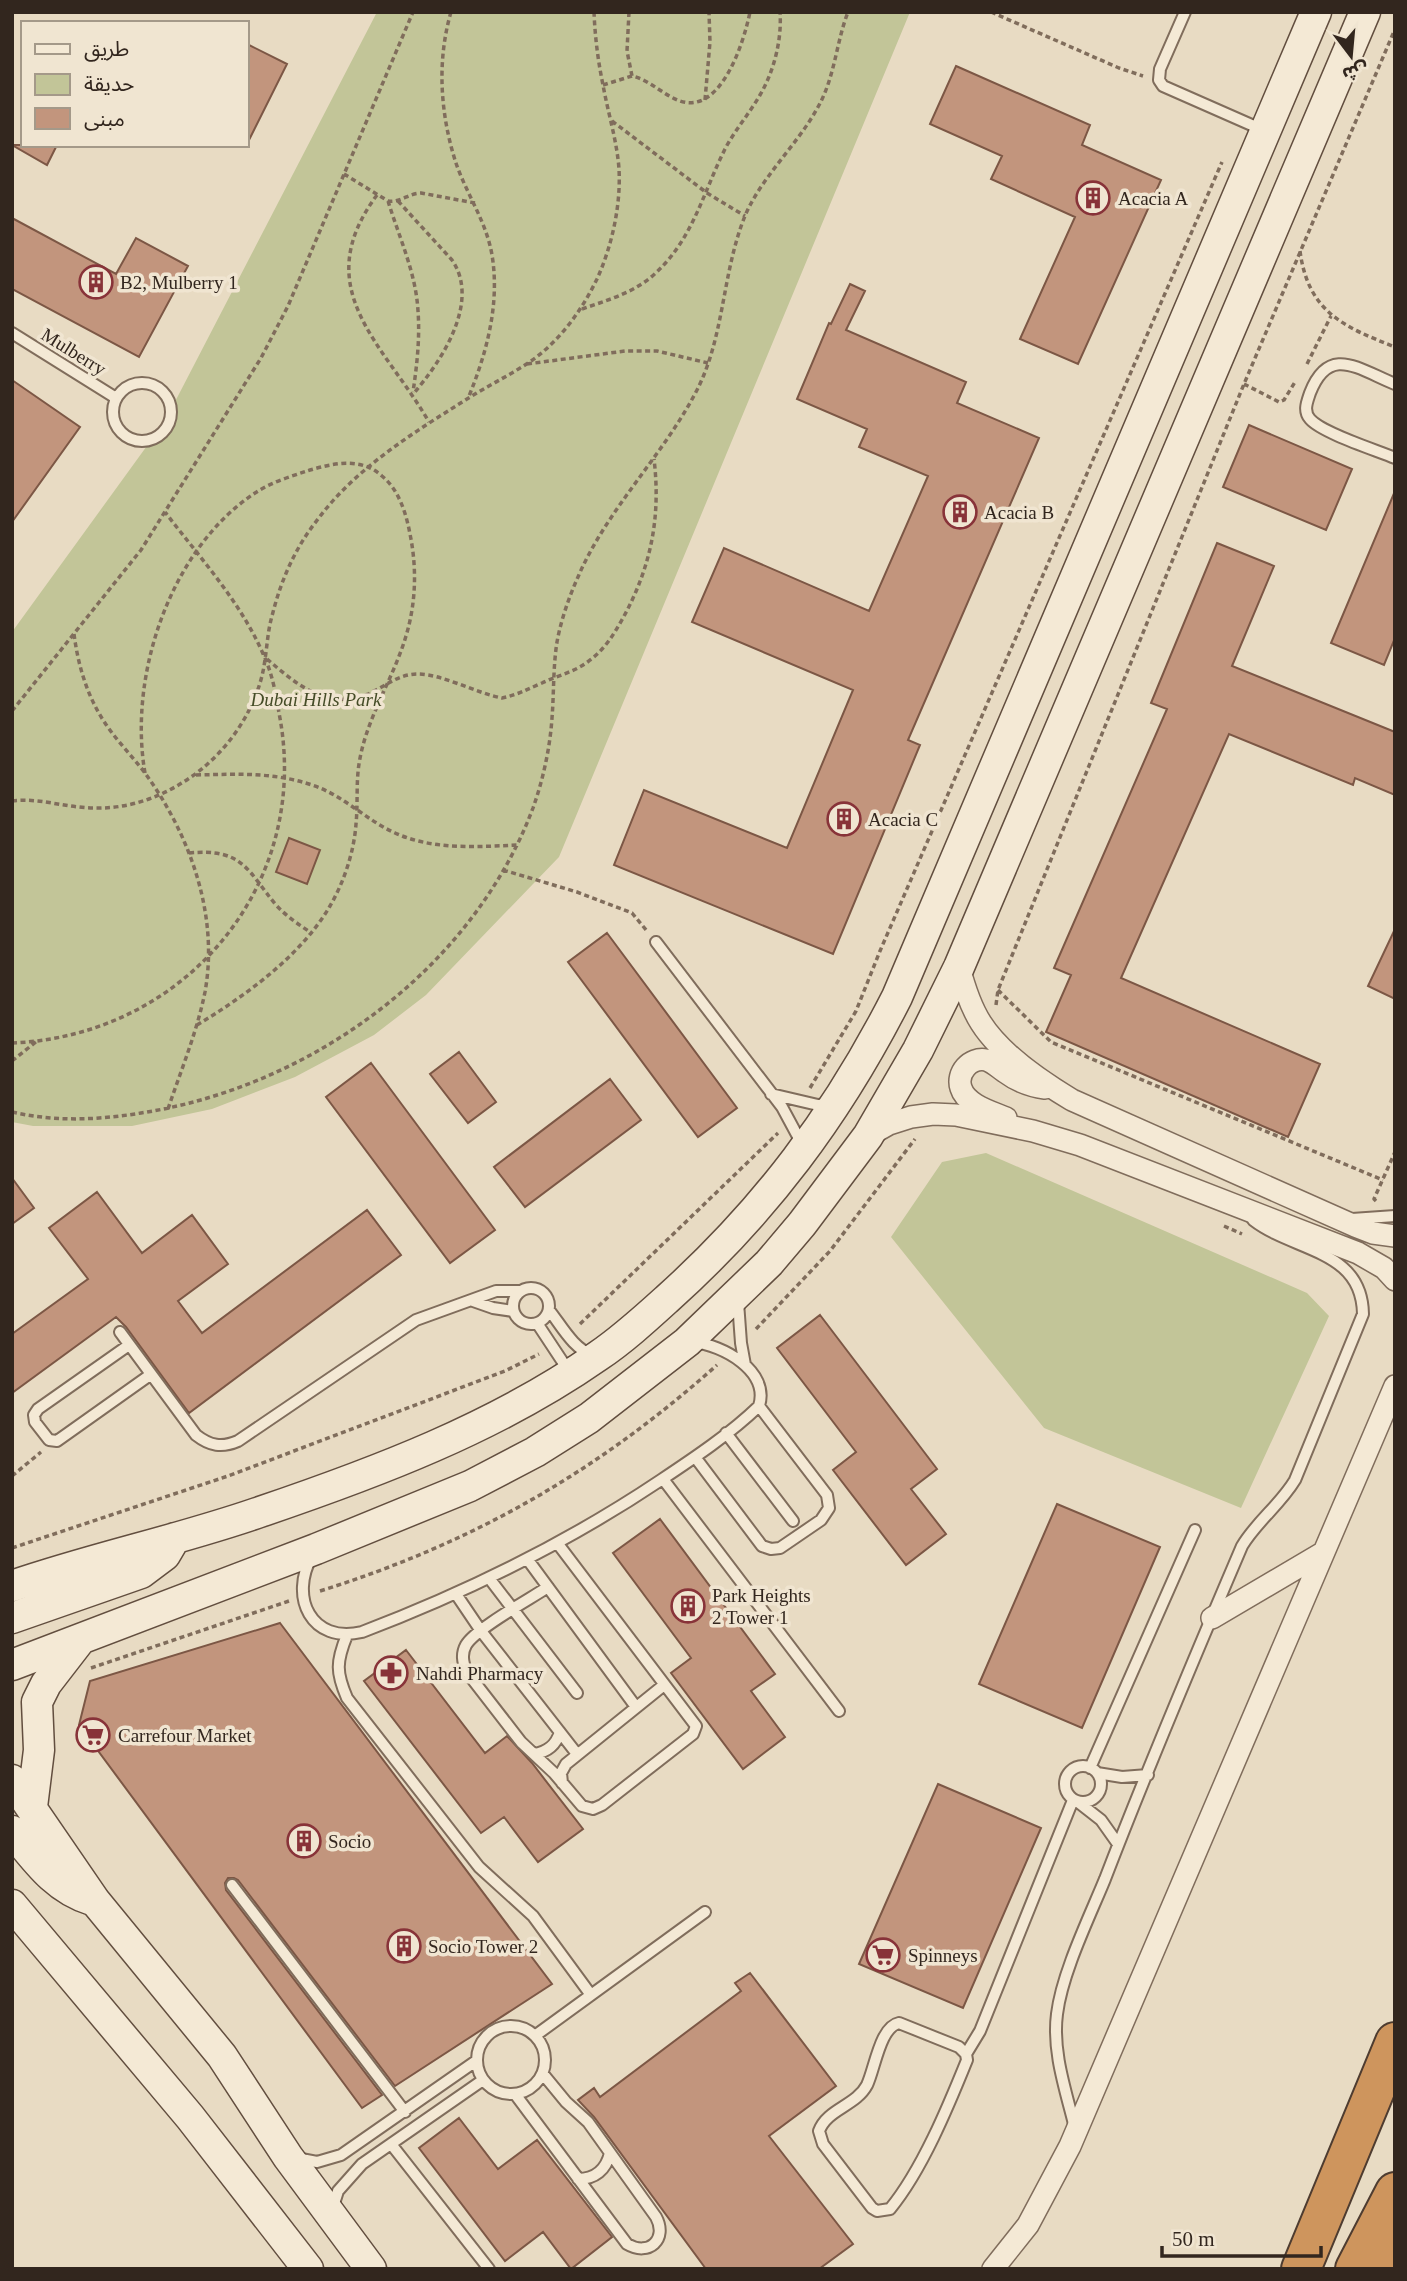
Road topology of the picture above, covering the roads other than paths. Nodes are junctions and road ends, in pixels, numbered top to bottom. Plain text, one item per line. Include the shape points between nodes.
1 (1185, 12) edge
2 (1315, 12) edge
3 (1366, 12) edge
4 (1253, 126) junction
5 (12, 333) edge
6 (1395, 384) edge
7 (116, 398) junction
8 (1395, 458) edge
9 (656, 942) road end
10 (959, 967) junction
11 (1051, 1088) junction
12 (771, 1094) junction
13 (837, 1104) junction
14 (1033, 1131) junction
15 (868, 1136) junction
16 (804, 1149) junction
17 (1241, 1208) junction
18 (1394, 1223) edge
19 (1395, 1280) edge
20 (520, 1291) junction
21 (737, 1295) junction
22 (473, 1301) junction
23 (549, 1310) junction
24 (513, 1311) junction
25 (537, 1324) junction
26 (120, 1332) dead end
27 (687, 1342) junction
28 (130, 1345) junction
29 (599, 1356) junction
30 (745, 1365) junction
31 (570, 1373) junction
32 (150, 1375) junction
33 (1395, 1386) edge
34 (759, 1406) junction
35 (726, 1433) junction
36 (695, 1457) junction
37 (663, 1479) junction
38 (793, 1521) dead end
39 (1195, 1530) dead end
40 (176, 1538) junction
41 (558, 1544) junction
42 (316, 1549) junction
43 (1324, 1552) junction
44 (528, 1560) junction
45 (12, 1570) edge
46 (54, 1571) junction
47 (489, 1578) junction
48 (12, 1586) edge
49 (548, 1587) junction
50 (456, 1594) junction
51 (514, 1610) junction
52 (12, 1618) edge
53 (1212, 1618) junction
54 (481, 1631) junction
55 (347, 1635) junction
56 (80, 1639) junction
57 (12, 1665) edge
58 (664, 1685) junction
59 (577, 1693) dead end
60 (636, 1707) junction
61 (839, 1711) dead end
62 (559, 1732) junction
63 (534, 1754) junction
64 (578, 1755) junction
65 (1094, 1771) junction
66 (1148, 1775) junction
67 (12, 1780) edge
68 (562, 1783) junction
69 (1076, 1801) junction
70 (32, 1808) junction
71 (12, 1831) edge
72 (1118, 1844) junction
73 (232, 1885) dead end
74 (96, 1901) junction
75 (12, 1905) edge
76 (705, 1912) dead end
77 (591, 1995) junction
78 (536, 2035) junction
79 (1395, 2042) edge
80 (966, 2054) junction
81 (476, 2061) junction
82 (543, 2074) junction
83 (483, 2080) junction
84 (515, 2094) junction
85 (405, 2112) junction
86 (1076, 2132) junction
87 (391, 2144) junction
88 (610, 2153) junction
89 (288, 2157) junction
90 (578, 2179) junction
91 (1395, 2192) edge
92 (330, 2216) junction
93 (1395, 2253) edge
94 (308, 2269) edge
95 (371, 2269) edge
96 (489, 2269) edge
97 (993, 2269) edge
98 (1301, 2269) edge
99 (1355, 2269) edge
100 (1388, 2269) edge

1 - 4 lane via 1158,80
2 - 4 main road
3 - 10 main road
4 - 13 main road via 897,997
5 - 7 lane, Mulberry
6 - 8 lane via 1347,364 1333,365 1316,377 1306,405 1307,415 1318,426
7 - 7 lane via 113,417 122,434 139,442 166,431 171,403 159,388 131,385
9 - 12 lane
10 - 11 street via 981,1023 1000,1046
10 - 15 main road
11 - 14 street via 1020,1081 984,1060 973,1062 960,1078 967,1098
11 - 18 street via 1373,1233
12 - 13 lane via 818,1105
12 - 16 lane
13 - 16 main road
14 - 15 street via 933,1114 889,1124
14 - 17 street
15 - 21 main road via 802,1224
16 - 29 main road via 762,1204 708,1262
17 - 19 street via 1358,1253
17 - 53 lane via 1272,1232 1346,1268 1360,1287 1363,1314 1294,1480 1249,1533
20 - 22 lane via 496,1291
20 - 23 lane via 533,1287 544,1292
20 - 24 lane via 513,1300
21 - 27 main road
21 - 30 lane
22 - 24 lane
22 - 32 lane via 416,1320 228,1445 216,1446 197,1435
23 - 25 lane
23 - 29 lane via 589,1355
24 - 25 lane via 520,1321
25 - 31 lane
26 - 28 lane
27 - 30 lane via 717,1347
27 - 42 main road via 589,1418 535,1452 470,1486
28 - 32 lane
28 - 32 lane via 36,1411 35,1422 53,1442
29 - 31 main road
30 - 34 lane via 761,1392
31 - 40 main road via 519,1405 446,1441 340,1484
33 - 43 street
34 - 35 lane
34 - 36 lane via 827,1495 828,1508 821,1520 780,1548 762,1546
35 - 36 lane
35 - 38 lane
36 - 37 lane
37 - 41 lane
37 - 61 lane
39 - 65 lane
40 - 46 main road
40 - 52 main road via 165,1555 141,1573
41 - 44 lane
41 - 58 lane
42 - 55 lane via 302,1580 308,1611 318,1624
42 - 56 main road
43 - 53 street
43 - 86 street
44 - 47 lane
44 - 49 lane
45 - 46 main road
46 - 48 main road
47 - 50 lane
47 - 51 lane
49 - 51 lane
49 - 60 lane
50 - 54 lane
50 - 55 lane
51 - 54 lane
51 - 59 lane
53 - 66 lane
54 - 62 lane
54 - 63 lane via 464,1648 466,1671
55 - 77 lane via 337,1668 347,1698 479,1867 533,1916
56 - 57 main road
56 - 70 main road via 37,1702 39,1750
58 - 60 lane
58 - 68 lane via 694,1722 693,1734 598,1808 582,1806
60 - 64 lane
62 - 63 lane via 554,1745
62 - 64 lane
63 - 68 lane
64 - 68 lane via 563,1768
65 - 66 lane via 1122,1777
65 - 69 lane via 1100,1790 1087,1802
65 - 69 lane via 1077,1767 1067,1776 1065,1789
66 - 72 lane
67 - 70 main road
69 - 72 lane via 1101,1821
69 - 80 lane via 980,2031
70 - 74 main road
71 - 74 main road via 54,1880
72 - 86 lane via 1057,2014 1057,2053
73 - 85 lane
74 - 89 main road via 222,2056
75 - 94 main road via 190,2117
76 - 77 lane
77 - 78 lane
78 - 81 lane via 526,2028 503,2026 483,2039
78 - 82 lane via 546,2060
79 - 98 highway
80 - 80 lane via 905,2024 894,2024 861,2094 821,2124 823,2144 877,2211 890,2209 906,2187
81 - 83 lane
81 - 85 lane
82 - 84 lane via 536,2084
82 - 88 lane
83 - 84 lane via 502,2093
83 - 87 lane
84 - 90 lane
85 - 89 lane via 341,2155 317,2162
86 - 97 street via 1028,2225
87 - 92 lane via 345,2180
87 - 96 lane
88 - 90 lane via 599,2173
88 - 90 lane via 660,2225 658,2241 651,2247 627,2245
89 - 92 main road
91 - 99 highway
92 - 95 main road
93 - 100 highway

